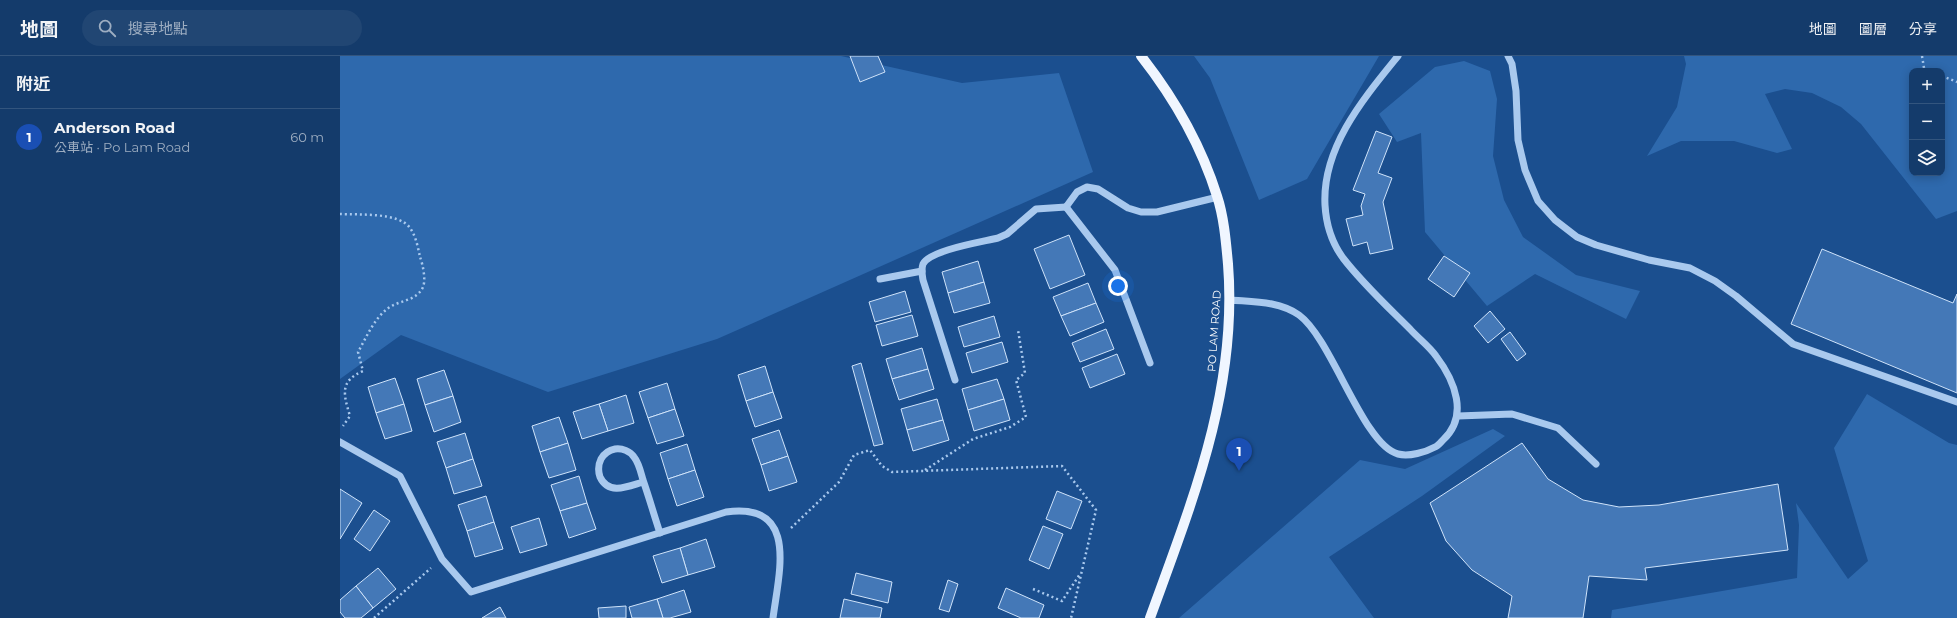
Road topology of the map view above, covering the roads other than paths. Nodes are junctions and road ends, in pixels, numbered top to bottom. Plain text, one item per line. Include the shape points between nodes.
1 (1141, 56) edge
2 (1398, 56) edge
3 (1508, 56) edge
4 (1218, 197) junction
5 (1066, 207) junction
6 (922, 271) junction
7 (880, 279) dead end
8 (1230, 300) junction
9 (1150, 363) dead end
10 (955, 380) dead end
11 (1957, 402) edge
12 (1458, 416) junction
13 (340, 442) edge
14 (1596, 464) dead end
15 (644, 482) junction
16 (660, 533) junction
17 (773, 618) edge
18 (1150, 618) edge

1 - 4 main road, PO LAM ROAD via 1178,109 1201,153
2 - 12 street via 1351,118 1336,147 1328,176 1325,204 1328,229 1341,256 1361,280 1436,355 1456,394
3 - 11 street via 1512,64 1518,140 1525,170 1538,201 1571,233 1596,245 1690,268 1736,296 1793,344
4 - 5 street via 1157,212 1142,212 1128,208 1098,189 1087,187 1077,192
4 - 8 main road, PO LAM ROAD
5 - 6 street via 1036,209 1007,234 929,257 923,263
5 - 9 street via 1115,270
6 - 7 street
6 - 10 street
8 - 12 street via 1280,305 1301,316 1316,334 1368,426 1383,444 1397,454 1414,454 1435,447 1450,433
8 - 18 main road, PO LAM ROAD via 1220,399 1210,442 1191,504
12 - 14 street via 1512,414 1558,428
13 - 16 street via 400,476 442,559 471,592
15 - 15 street via 624,488 612,488 599,474 600,461 609,451 616,449 629,452 637,463
15 - 16 street
16 - 17 street via 726,512 758,512 772,523 780,538 782,558

